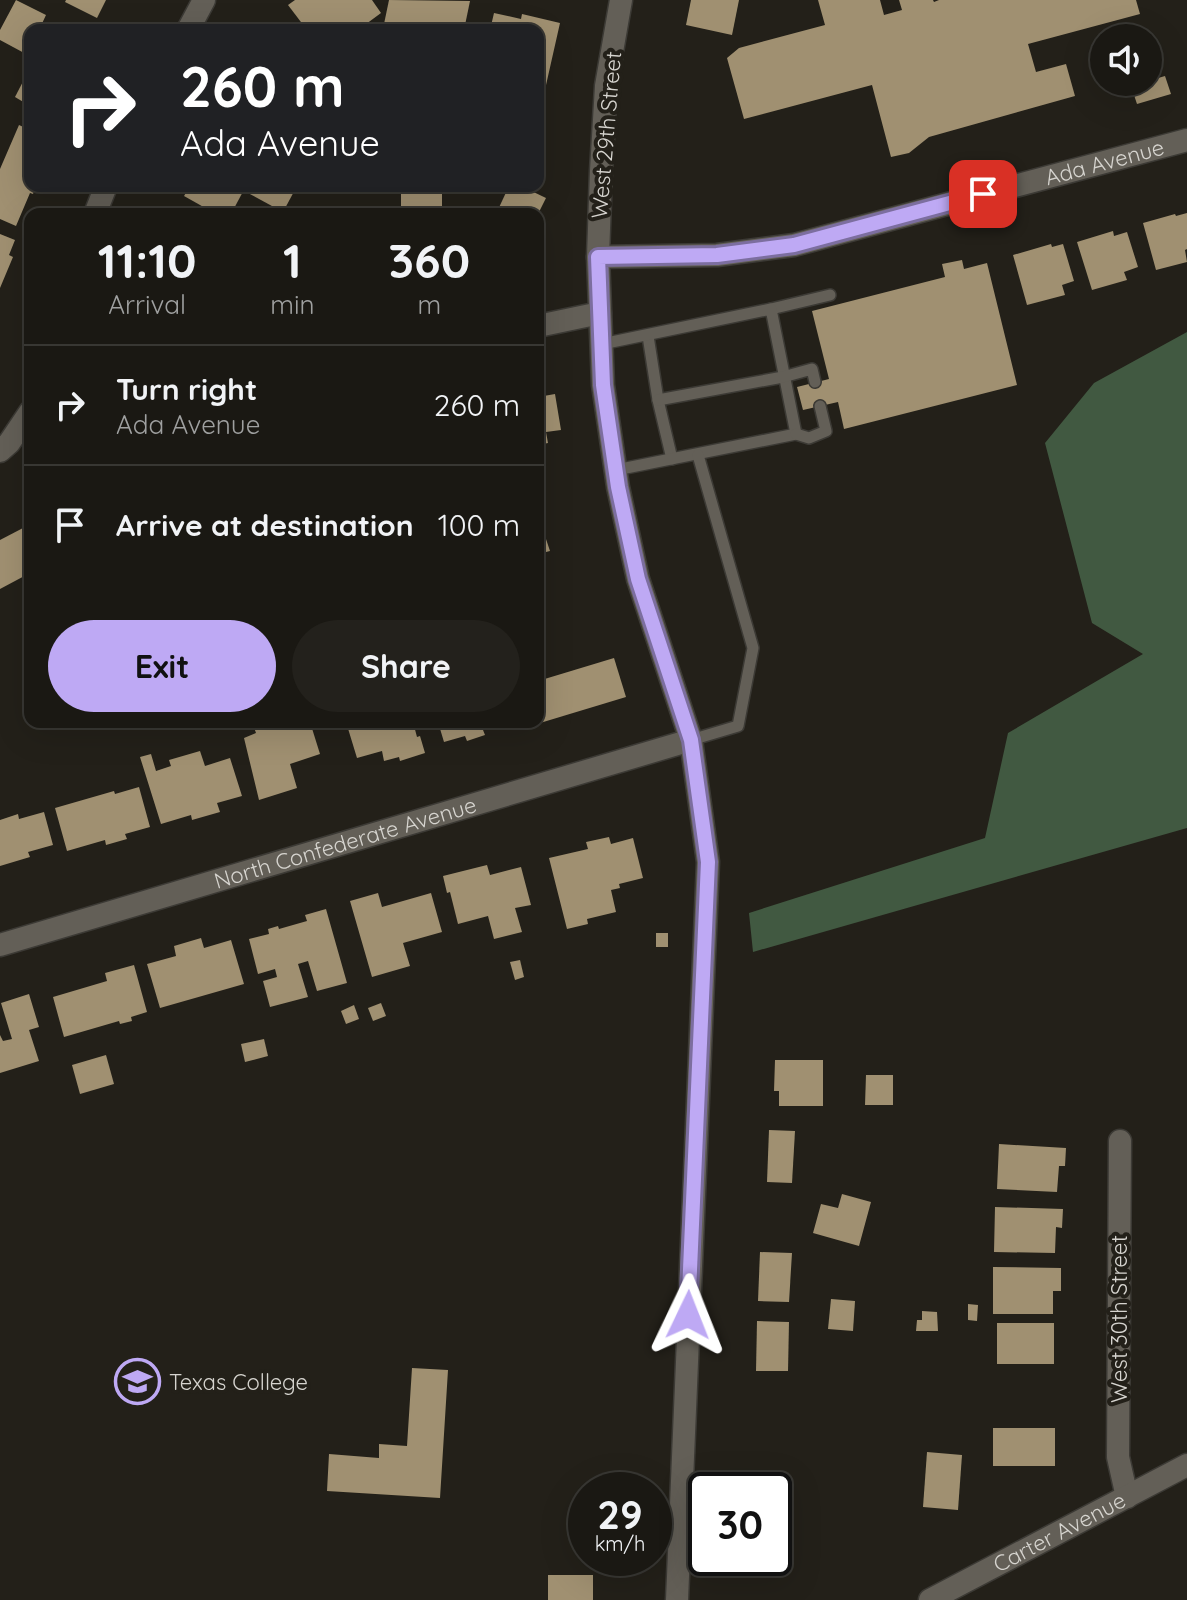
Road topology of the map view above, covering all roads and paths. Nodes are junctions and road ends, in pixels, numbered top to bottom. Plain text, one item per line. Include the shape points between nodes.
1 (204, 0) edge
2 (621, 0) edge
3 (191, 24) edge
4 (1187, 140) edge
5 (598, 257) junction
6 (830, 295) dead end
7 (771, 309) junction
8 (600, 313) junction
9 (544, 325) edge
10 (648, 336) junction
11 (602, 344) junction
12 (783, 377) junction
13 (815, 382) dead end
14 (658, 400) junction
15 (820, 406) dead end
16 (24, 421) edge
17 (796, 434) junction
18 (0, 451) edge
19 (698, 455) junction
20 (672, 459) junction
21 (616, 470) junction
22 (691, 740) junction
23 (0, 945) edge
24 (1120, 1141) dead end
25 (1187, 1465) edge
26 (1127, 1497) junction
27 (677, 1600) edge
28 (930, 1600) edge

1 - 3 street
2 - 5 street, West 29th Street via 606,86
4 - 5 street, Ada Avenue via 794,245 717,255
5 - 8 street, West 29th Street
6 - 7 lane
7 - 10 lane
7 - 12 lane
8 - 9 street
8 - 11 street, West 29th Street
10 - 11 lane
10 - 14 lane
11 - 21 street, West 29th Street
12 - 13 lane via 812,369
12 - 14 lane
12 - 17 lane
14 - 20 lane
15 - 17 lane via 826,431 809,438
16 - 18 street
17 - 19 lane
19 - 20 lane
19 - 22 lane via 753,648 738,726
20 - 21 lane
21 - 22 street, West 29th Street via 638,579
22 - 23 street, North Confederate Avenue
22 - 27 street, West 29th Street via 708,862
24 - 26 street, West 30th Street via 1118,1457
25 - 26 street, Carter Avenue
26 - 28 street, Carter Avenue

